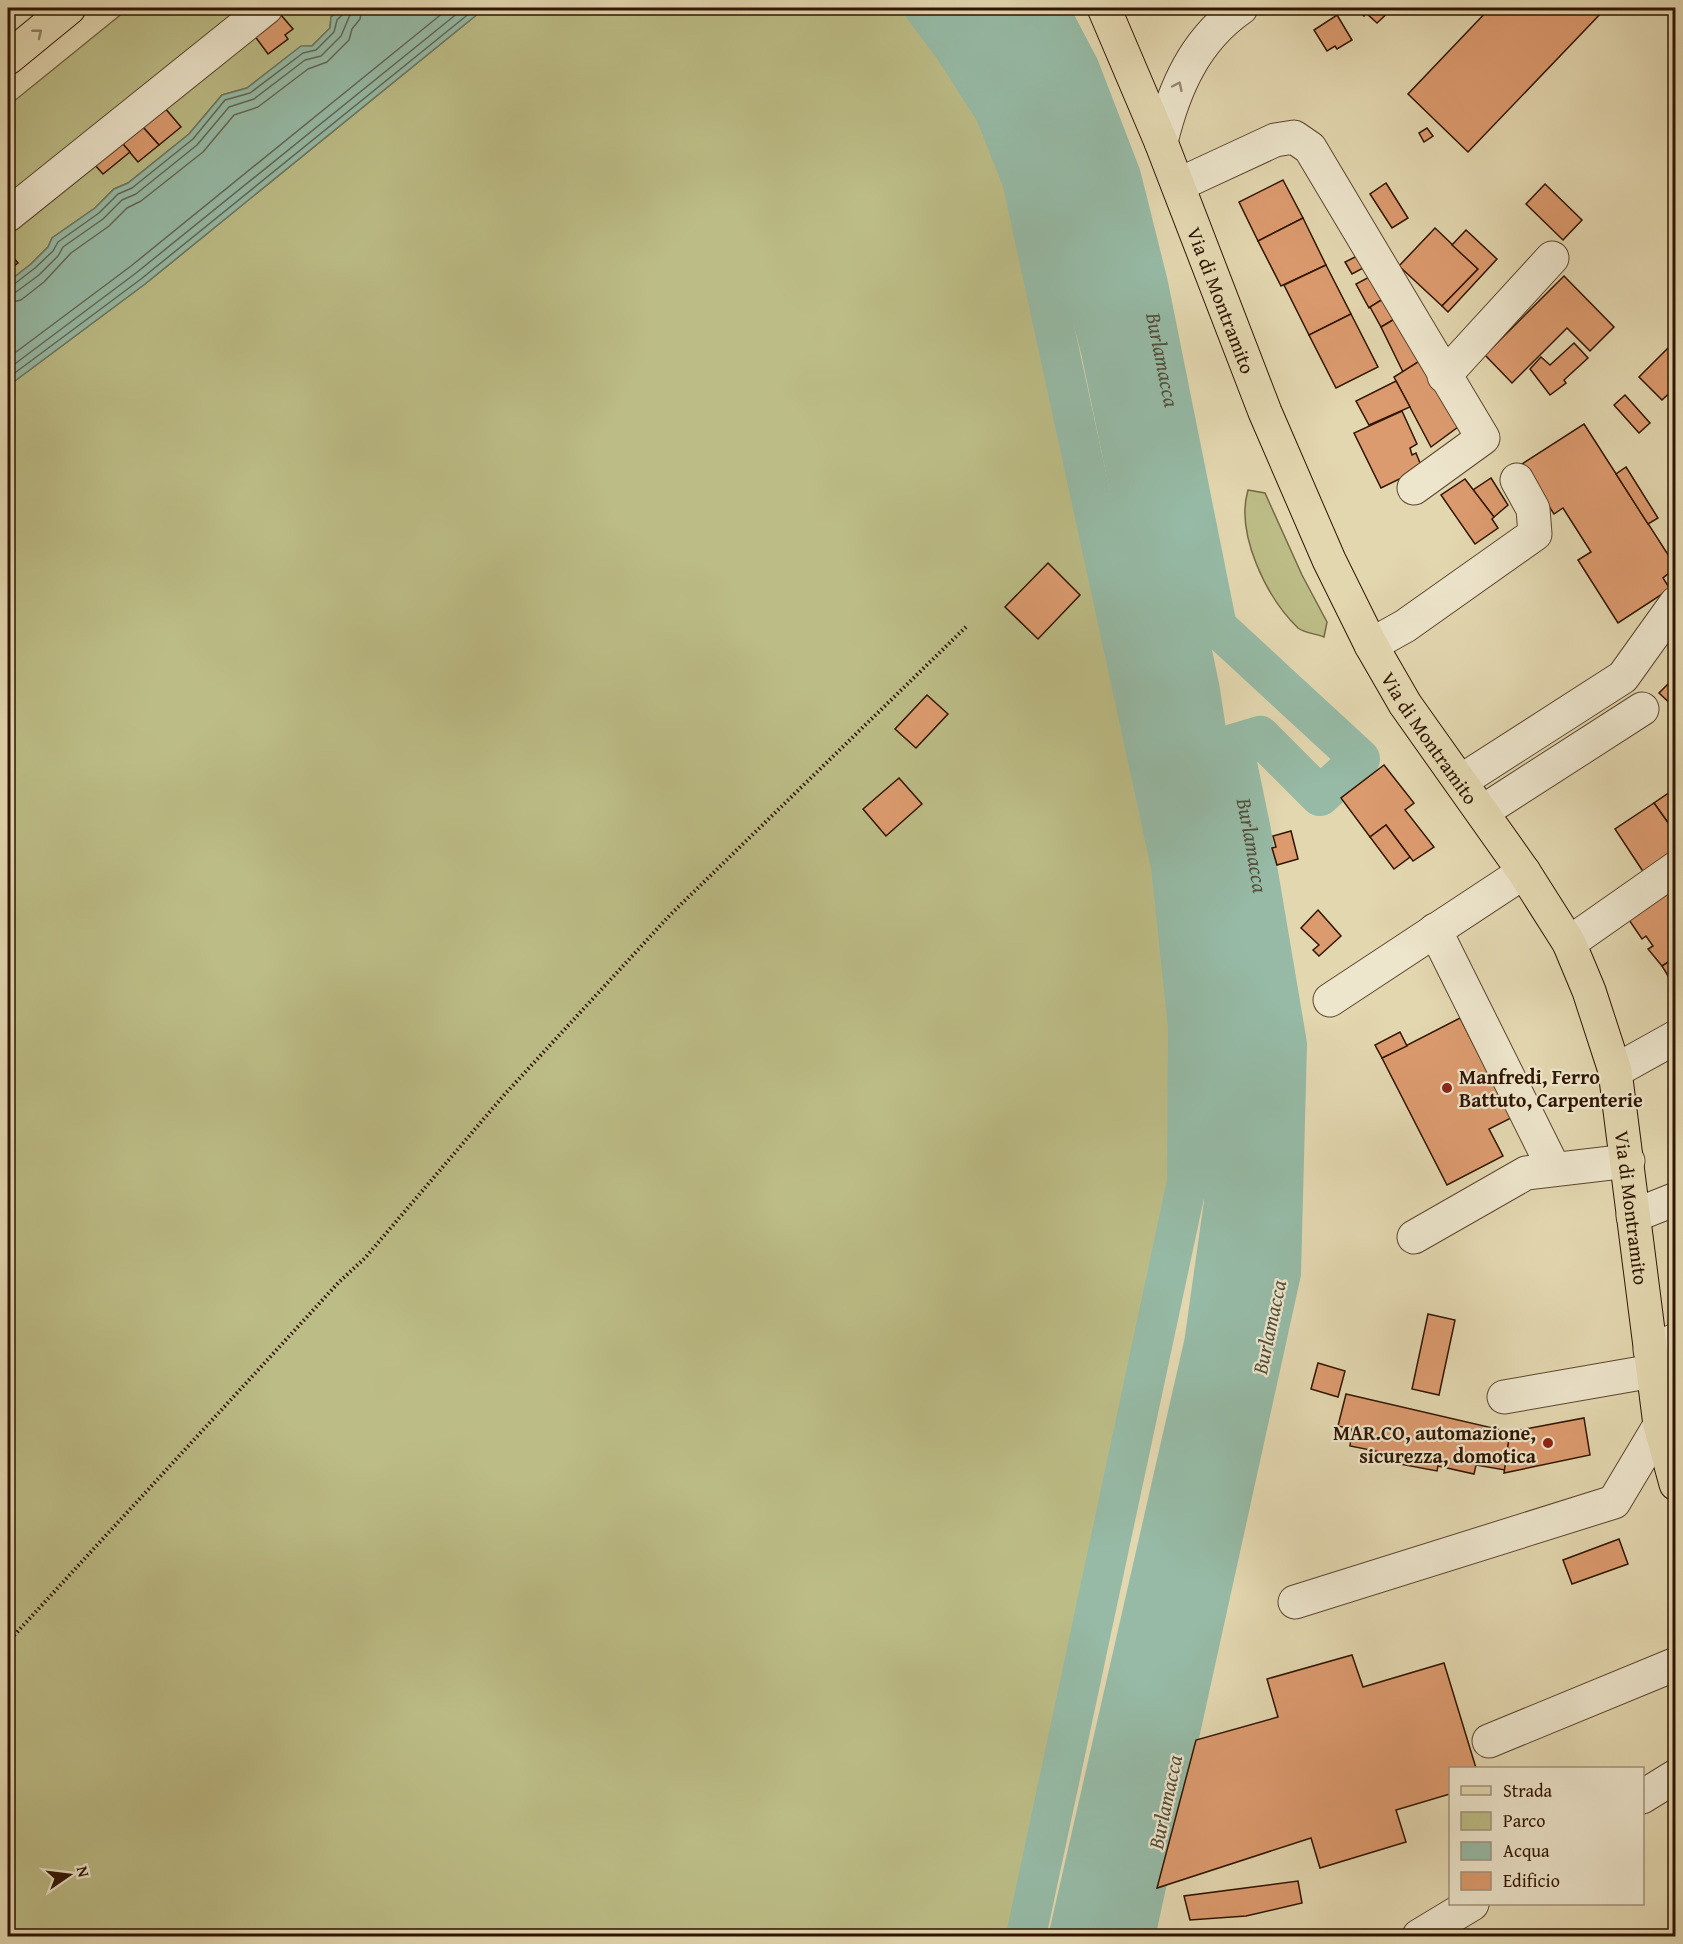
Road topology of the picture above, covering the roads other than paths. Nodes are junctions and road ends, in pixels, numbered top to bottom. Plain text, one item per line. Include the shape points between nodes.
1 (69, 8) edge
2 (266, 8) edge
3 (1104, 8) edge
4 (1241, 8) edge
5 (8, 58) edge
6 (1161, 142) junction
7 (1178, 185) junction
8 (8, 215) edge
9 (1552, 258) dead end
10 (1444, 376) junction
11 (1517, 480) dead end
12 (1414, 488) dead end
13 (1676, 603) edge
14 (1371, 645) junction
15 (1642, 709) dead end
16 (1461, 781) junction
17 (1482, 812) junction
18 (1676, 868) edge
19 (1524, 872) junction
20 (1435, 930) junction
21 (1569, 943) junction
22 (1330, 1000) dead end
23 (1676, 1037) edge
24 (1615, 1071) junction
25 (1628, 1161) junction
26 (1554, 1169) junction
27 (1676, 1199) edge
28 (1633, 1216) junction
29 (1414, 1237) dead end
30 (1659, 1354) edge
31 (1504, 1397) dead end
32 (1660, 1425) junction
33 (1676, 1484) edge
34 (1295, 1602) dead end
35 (1676, 1664) edge
36 (1489, 1741) dead end
37 (1676, 1776) edge
38 (1644, 1796) edge
39 (1470, 1905) edge
40 (1419, 1936) edge

5 -> 1 main road
2 - 8 street
3 - 6 main road, Via di Montramito
6 -> 4 street via 1174,94 1199,47
6 - 7 main road, Via di Montramito
7 - 10 street via 1275,140 1294,137 1310,148
7 - 14 main road, Via di Montramito via 1264,412
9 - 10 street
10 - 12 street via 1482,438
11 - 14 street via 1533,509 1535,534 1405,626
13 - 16 street via 1623,677
14 - 16 main road, Via di Montramito via 1406,704
15 - 17 street
16 - 17 main road, Via di Montramito
17 - 19 main road, Via di Montramito
18 - 21 street
19 - 20 street
19 - 21 main road, Via di Montramito
20 - 22 street
20 - 26 street
21 - 24 main road, Via di Montramito
23 - 24 street
24 - 25 main road, Via di Montramito
25 - 26 street
25 - 28 main road, Via di Montramito
26 - 29 street via 1526,1173
27 - 28 street
28 - 30 main road, Via di Montramito
30 - 31 street
30 - 32 main road, Via di Montramito
32 - 33 main road, Via di Montramito
32 - 34 street via 1614,1502
35 - 36 street
37 - 38 street
39 - 40 street

